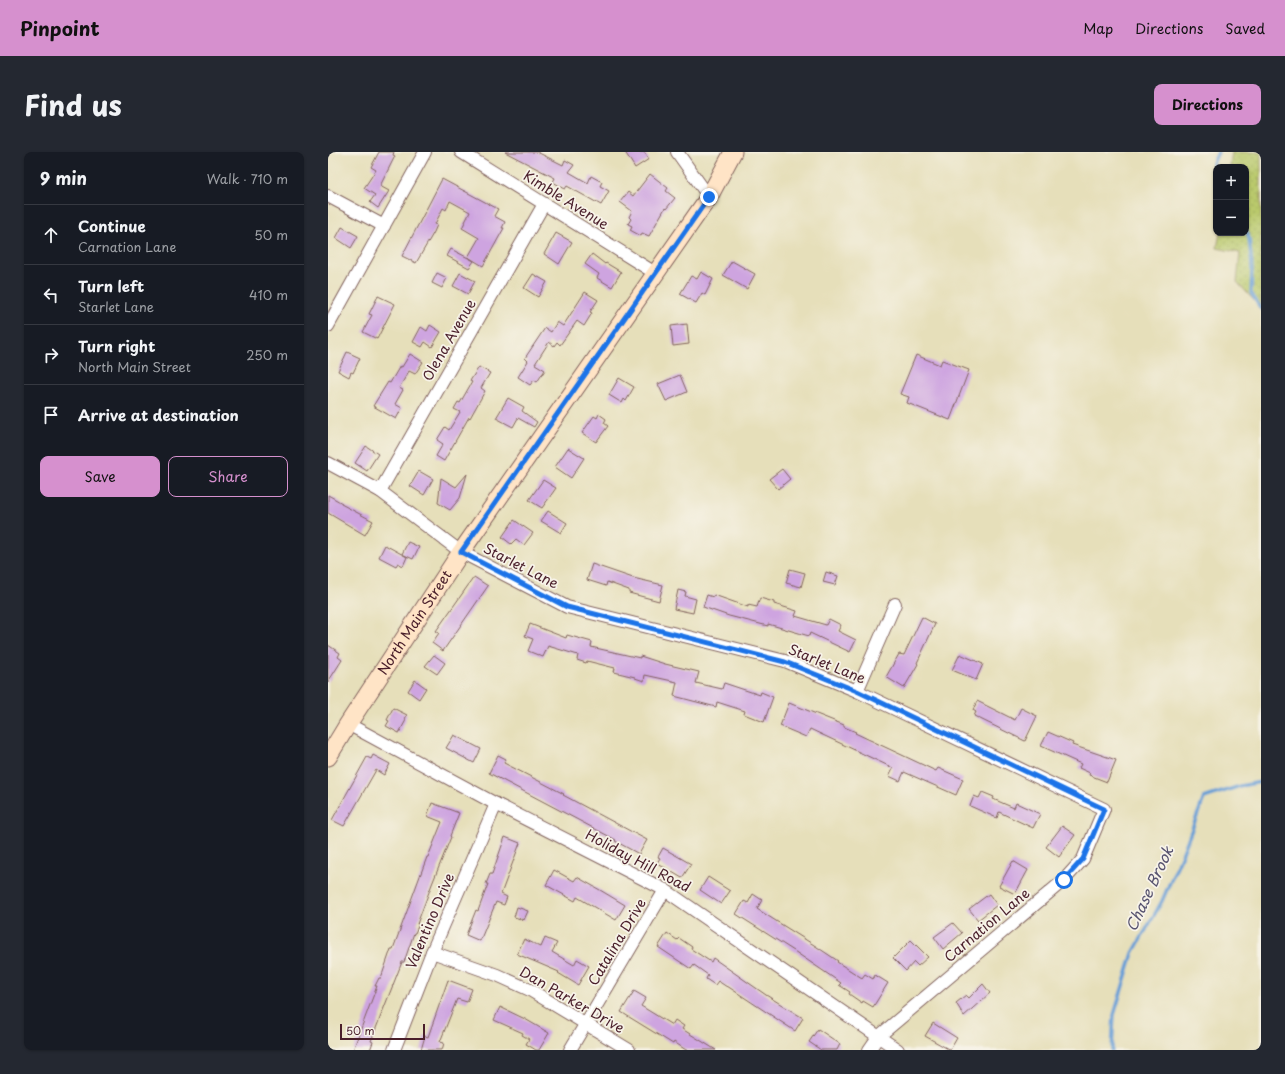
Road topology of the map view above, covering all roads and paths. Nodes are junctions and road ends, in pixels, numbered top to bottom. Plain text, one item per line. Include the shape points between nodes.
1 (425, 152) edge
2 (461, 152) edge
3 (677, 152) edge
4 (733, 152) edge
5 (328, 196) edge
6 (709, 197) junction
7 (544, 204) junction
8 (384, 226) junction
9 (656, 273) junction
10 (328, 326) edge
11 (328, 463) edge
12 (380, 491) junction
13 (461, 552) junction
14 (895, 604) dead end
15 (857, 691) junction
16 (348, 724) junction
17 (328, 757) edge
18 (496, 804) junction
19 (1104, 809) joint
20 (665, 890) junction
21 (432, 952) junction
22 (586, 1023) junction
23 (878, 1037) junction
24 (394, 1050) edge
25 (570, 1050) edge
26 (629, 1050) edge
27 (869, 1050) edge
28 (898, 1050) edge

1 - 8 street
2 - 7 street, Kimble Avenue
3 - 6 street
4 - 6 main road, North Main Street
5 - 8 street
6 - 9 main road, North Main Street
7 - 9 street, Kimble Avenue
7 - 12 street, Olena Avenue
8 - 10 street
9 - 13 main road, North Main Street
11 - 12 street, Starlet Lane
12 - 13 street, Starlet Lane
13 - 15 street, Starlet Lane via 567,607 785,662
13 - 16 main road, North Main Street
14 - 15 street
15 - 19 street, Starlet Lane
16 - 17 main road, North Main Street
16 - 18 street, Holiday Hill Road
18 - 20 street, Holiday Hill Road
18 - 21 street, Valentino Drive
19 - 23 street, Carnation Lane via 1083,859 1064,880
20 - 22 street, Catalina Drive
20 - 23 street, Holiday Hill Road
21 - 22 street, Dan Parker Drive via 497,975 530,990
21 - 24 street, Valentino Drive
22 - 25 street, Catalina Drive
22 - 26 street, Dan Parker Drive
23 - 27 street, Carnation Lane
23 - 28 street, Holiday Hill Road

